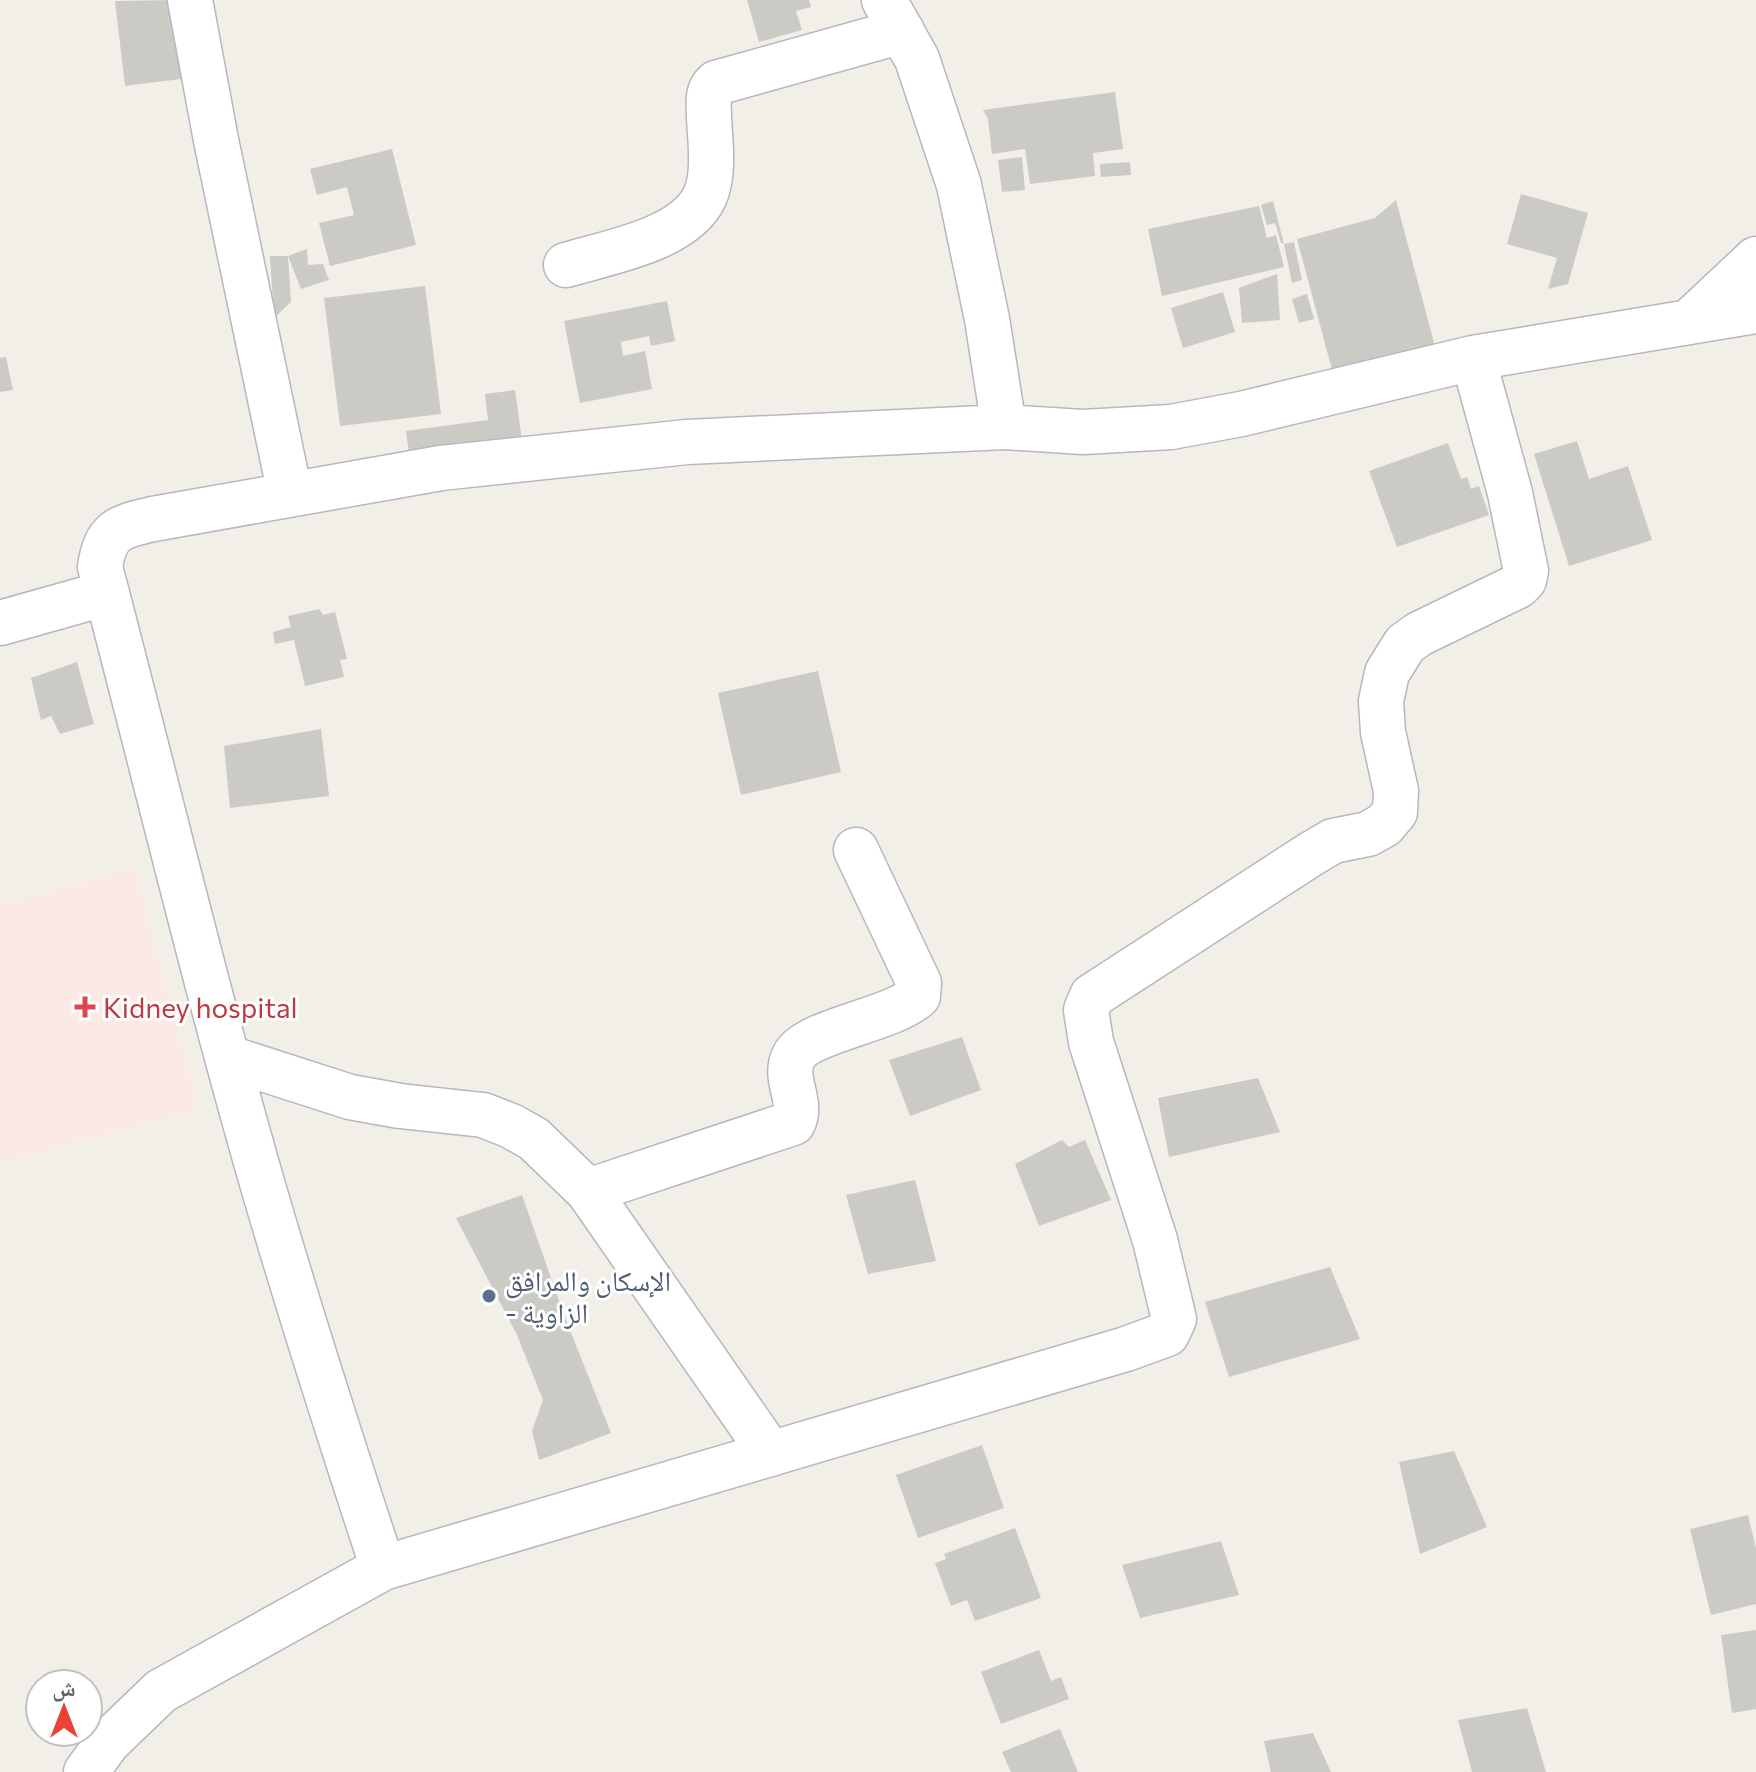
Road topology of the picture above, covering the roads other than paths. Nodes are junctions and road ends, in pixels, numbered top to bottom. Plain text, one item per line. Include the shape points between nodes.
1 (190, 0) edge
2 (893, 15) edge
3 (1756, 259) edge
4 (566, 265) dead end
5 (1756, 311) edge
6 (1690, 321) junction
7 (1473, 358) junction
8 (1004, 427) junction
9 (290, 494) junction
10 (107, 593) junction
11 (0, 623) edge
12 (856, 850) dead end
13 (229, 1058) junction
14 (588, 1191) junction
15 (771, 1454) junction
16 (383, 1568) junction
17 (86, 1772) edge

1 - 9 street
2 - 4 street via 716,83 709,94 708,187 696,209 682,225 661,235
2 - 8 street via 922,72 959,185
3 - 6 street
5 - 6 street
6 - 7 street
7 - 8 street via 1171,427 1083,432
7 - 15 street via 1526,571 1518,586 1405,644 1387,673 1381,701 1395,812 1368,834 1333,841 1250,892 1092,996 1086,1010 1091,1042 1155,1240 1172,1327 1167,1334 1126,1349
8 - 9 street via 687,442 441,468
9 - 10 street via 121,527 103,550 100,567
10 - 11 street
10 - 13 street
12 - 14 street via 919,983 918,996 901,1009 798,1049 790,1071 798,1108 793,1123
13 - 14 street via 350,1097 483,1115 534,1139
13 - 16 street via 313,1355
14 - 15 street
15 - 16 street
16 - 17 street via 161,1691 108,1742

